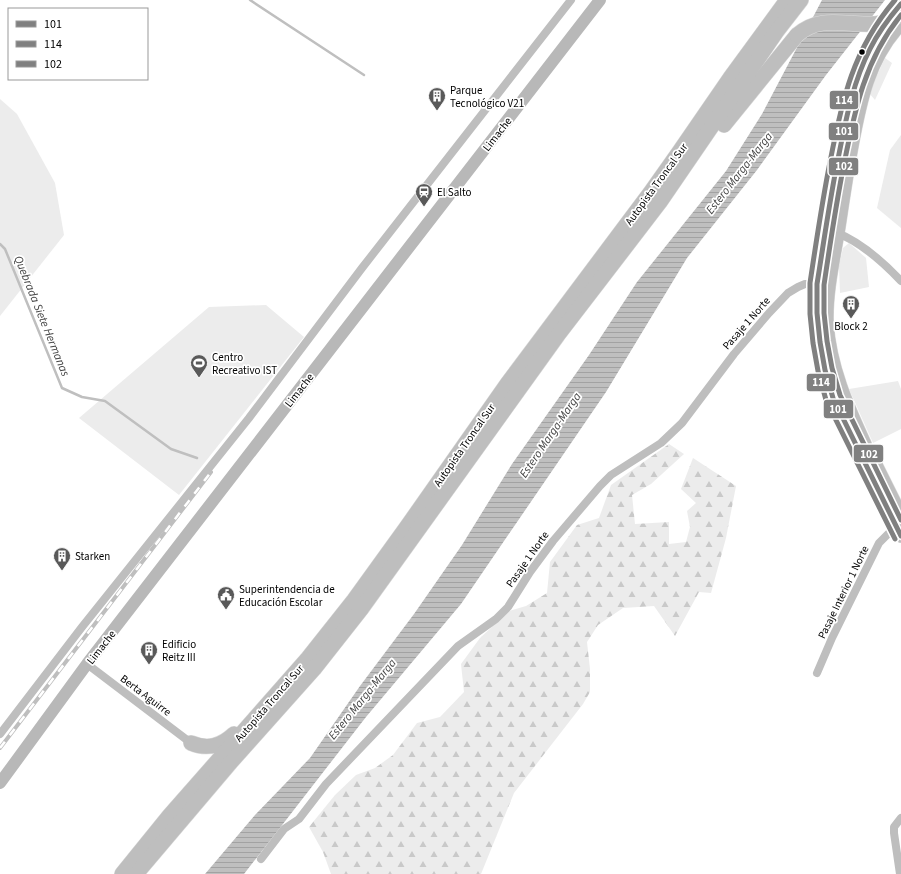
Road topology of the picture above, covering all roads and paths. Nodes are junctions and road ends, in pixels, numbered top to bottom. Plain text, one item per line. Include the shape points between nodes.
1 (571, 0) edge
2 (600, 0) edge
3 (787, 0) edge
4 (801, 0) edge
5 (901, 4) edge
6 (901, 13) edge
7 (901, 24) edge
8 (660, 202) junction
9 (832, 230) junction
10 (831, 274) junction
11 (901, 282) edge
12 (817, 284) junction
13 (827, 323) junction
14 (899, 526) edge
15 (87, 664) junction
16 (817, 673) dead end
17 (260, 713) junction
18 (0, 734) edge
19 (191, 743) joint
20 (0, 783) edge
21 (901, 818) edge
22 (261, 859) dead end
23 (122, 874) edge
24 (136, 874) edge
25 (900, 874) edge

1 - 18 street, Limache via 249,418
2 - 15 main road, Limache
3 - 17 highway, Autopista Troncal Sur via 680,152 507,384 380,565 331,629
4 - 8 highway, Autopista Troncal Sur
5 - 9 main road via 877,35 853,90 840,147
6 - 8 highway, bridge via 887,22 876,24 819,23 797,35
7 - 9 main road via 886,41 868,79
8 - 24 highway, Autopista Troncal Sur via 558,335 362,608 314,669
9 - 10 main road
9 - 11 street via 873,255
9 - 12 main road
10 - 12 street, Pasaje 1 Norte
10 - 13 main road
12 - 13 street via 822,294
12 - 14 main road via 817,330 828,381 836,404
12 - 22 street, Pasaje 1 Norte via 805,284 788,292 734,354 682,423 661,442 611,475 553,541 508,607 496,619 458,646 326,784 299,820 284,829
13 - 14 main road via 833,364 843,394
14 - 16 street, Pasaje Interior 1 Norte via 879,543
15 - 19 street, Berta Aguirre
15 - 20 main road, Limache
17 - 19 highway via 220,744 205,747
17 - 23 highway, Autopista Troncal Sur via 169,816
21 - 25 street via 894,827

